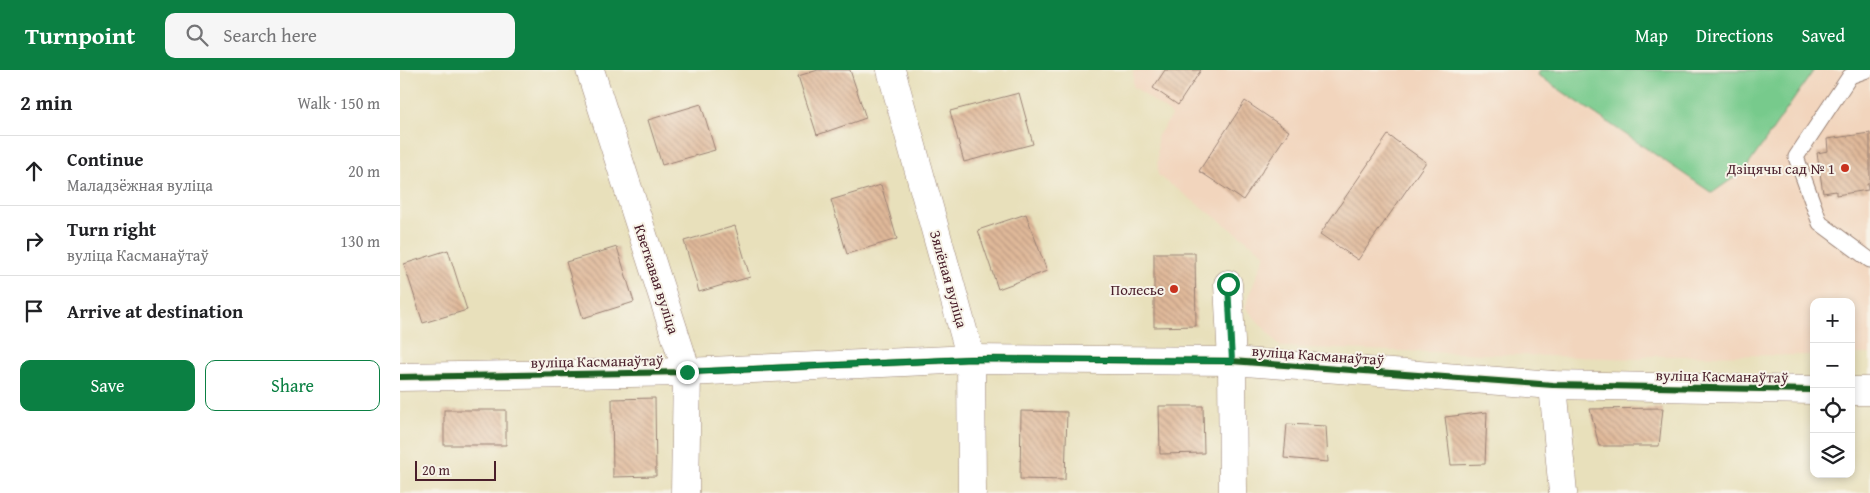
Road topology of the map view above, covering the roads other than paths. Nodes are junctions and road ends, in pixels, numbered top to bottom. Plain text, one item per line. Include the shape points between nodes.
1 (590, 70) edge
2 (891, 70) edge
3 (1867, 70) edge
4 (1870, 260) edge
5 (1228, 284) dead end
6 (972, 359) junction
7 (1232, 361) junction
8 (687, 372) junction
9 (400, 377) edge
10 (1553, 385) junction
11 (1810, 390) edge
12 (1855, 391) edge
13 (1870, 391) edge
14 (685, 493) edge
15 (972, 493) edge
16 (1234, 493) edge
17 (1563, 493) edge

1 - 8 street, Кветкавая вуліца
2 - 6 street, Зялёная вуліца
3 - 4 lane via 1850,76 1796,157 1820,224
5 - 7 street
6 - 7 street, вуліца Касманаўтаў
6 - 8 street, вуліца Касманаўтаў
6 - 15 street, Зялёная вуліца
7 - 10 street, вуліца Касманаўтаў
7 - 16 street
8 - 9 street, вуліца Касманаўтаў
8 - 14 street, Кветкавая вуліца
10 - 11 street, вуліца Касманаўтаў
10 - 17 street
12 - 13 street

